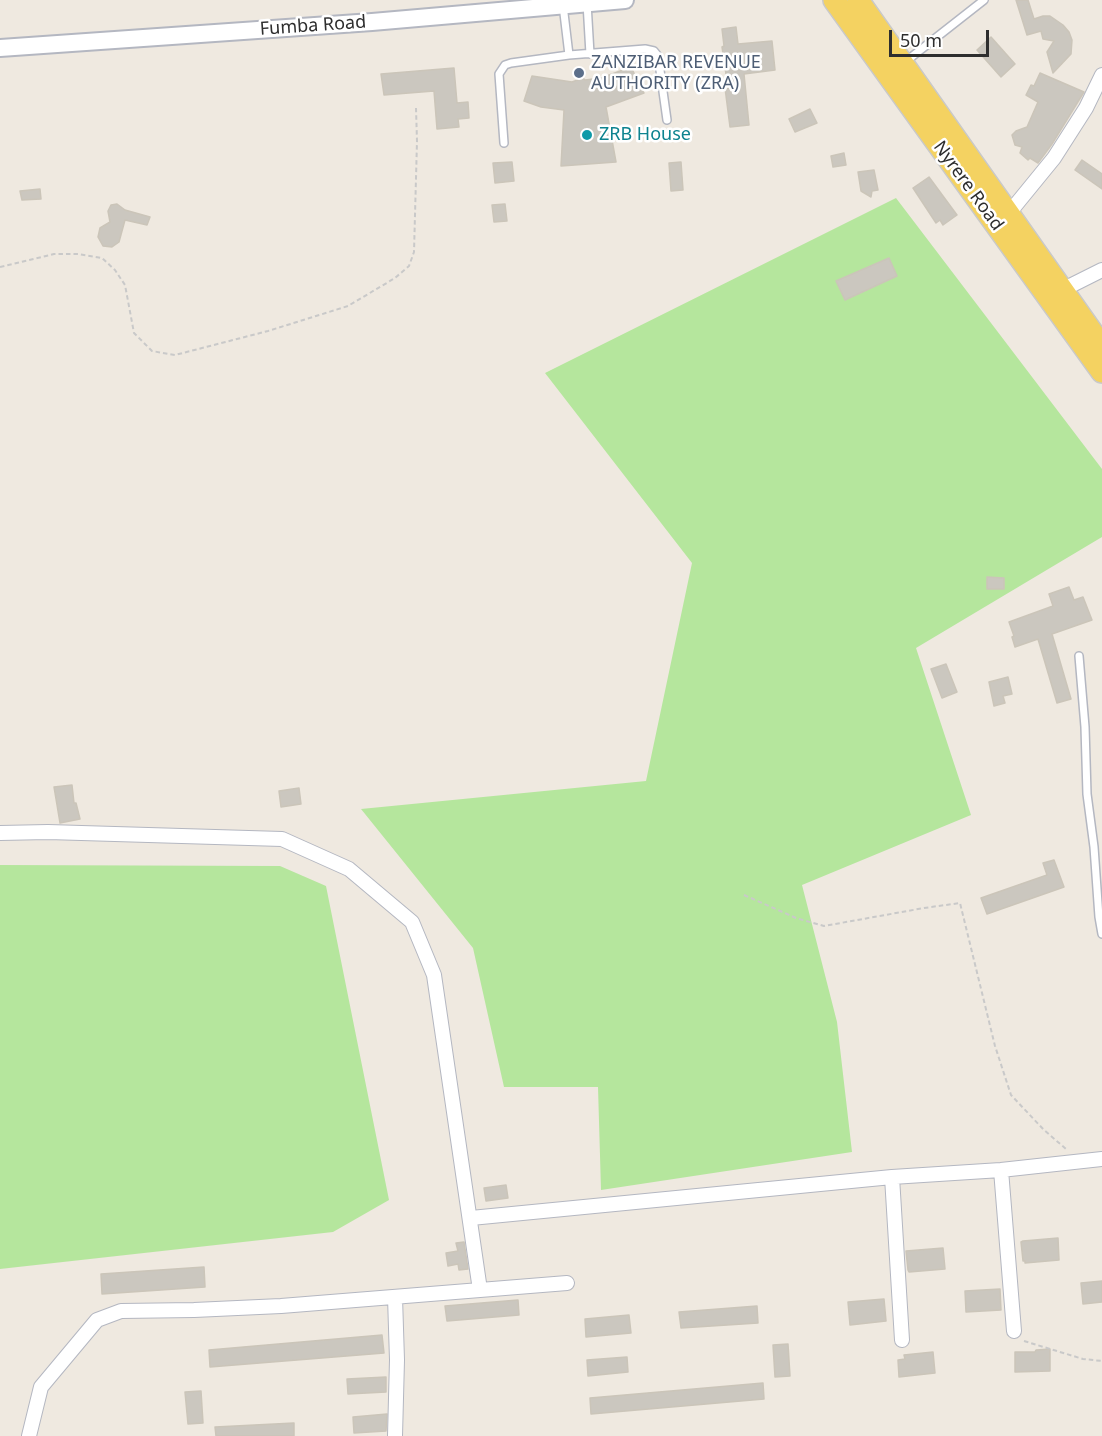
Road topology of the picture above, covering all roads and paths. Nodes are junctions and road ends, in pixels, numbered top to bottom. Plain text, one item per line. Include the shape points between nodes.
1 (625, 0) edge
2 (834, 0) edge
3 (858, 0) edge
4 (984, 0) edge
5 (587, 3) junction
6 (563, 5) junction
7 (0, 48) edge
8 (590, 54) junction
9 (569, 55) junction
10 (903, 64) junction
11 (1102, 75) edge
12 (416, 108) dead end
13 (667, 120) dead end
14 (504, 143) dead end
15 (1003, 219) junction
16 (0, 267) edge
17 (1102, 270) edge
18 (1062, 290) junction
19 (1102, 346) edge
20 (1102, 372) edge
21 (1078, 656) dead end
22 (0, 833) edge
23 (744, 895) dead end
24 (1102, 934) edge
25 (1102, 1159) edge
26 (1079, 1161) junction
27 (1001, 1170) junction
28 (892, 1177) junction
29 (471, 1218) junction
30 (567, 1283) dead end
31 (480, 1290) junction
32 (395, 1296) junction
33 (1014, 1331) joint
34 (902, 1340) dead end
35 (1102, 1361) edge
36 (29, 1436) edge
37 (395, 1436) edge

1 - 5 street, Fumba Road
2 - 15 main road, Nyrere Road
3 - 10 main road, Nyrere Road
4 - 10 lane
5 - 6 street, Fumba Road
5 - 8 lane
6 - 7 street, Fumba Road
6 - 9 lane
8 - 9 lane
8 - 13 lane via 654,51
9 - 14 lane via 511,63 501,69
10 - 15 main road, Nyrere Road
11 - 15 street via 1054,158
12 - 16 path via 414,252 409,266 395,279 348,306 175,355 152,351 134,333 125,285 102,258 54,254
15 - 18 main road, Nyrere Road
15 - 20 main road, Nyrere Road
17 - 18 street
18 - 19 main road, Nyrere Road
21 - 24 lane
22 - 29 street via 282,839 349,869 412,922 434,975
23 - 26 path via 824,926 960,903 994,1046 1011,1095
25 - 26 street
26 - 27 street
27 - 28 street
27 - 33 street
28 - 29 street
28 - 34 street
29 - 31 street
30 - 31 street
31 - 32 street
32 - 36 street via 109,1314 97,1320 41,1387
32 - 37 street
33 - 35 path via 1027,1343

